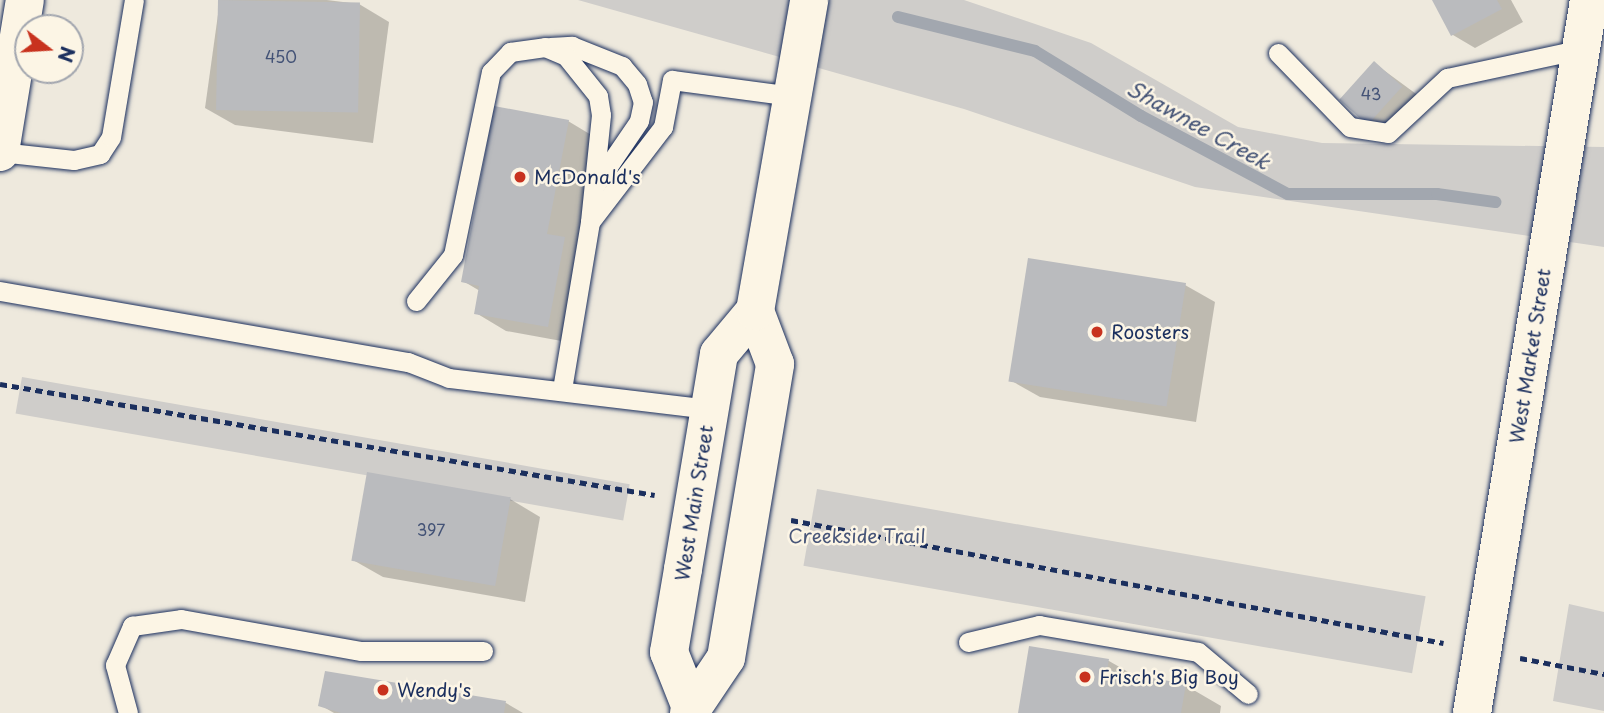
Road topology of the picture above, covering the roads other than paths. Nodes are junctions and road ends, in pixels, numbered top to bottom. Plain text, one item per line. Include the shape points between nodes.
1 (25, 0) edge
2 (134, 0) edge
3 (809, 0) edge
4 (1589, 0) edge
5 (1604, 0) edge
6 (545, 47) junction
7 (1278, 53) dead end
8 (1580, 53) junction
9 (792, 96) junction
10 (0, 152) edge
11 (591, 191) junction
12 (590, 222) junction
13 (0, 291) edge
14 (416, 301) dead end
15 (755, 310) junction
16 (562, 390) junction
17 (710, 409) junction
18 (968, 642) dead end
19 (483, 651) dead end
20 (1248, 694) dead end
21 (690, 709) edge
22 (128, 713) edge
23 (1472, 713) edge

1 - 10 main road
2 - 10 lane via 111,137 100,154 74,160
3 - 9 main road, West Main Street
4 - 8 main road, West Market Street
5 - 8 lane
6 - 11 lane via 566,56 598,96 601,115
6 - 11 lane via 572,46 622,66 637,84 643,102 639,121
6 - 14 lane via 510,52 491,72 453,255
7 - 8 lane via 1350,127 1388,133 1447,78
8 - 23 main road, West Market Street
9 - 12 lane via 672,80 663,127
9 - 15 main road, West Main Street
11 - 12 lane
12 - 16 lane
13 - 16 lane via 408,362 449,378
15 - 17 main road, West Main Street via 719,354
15 - 21 main road, West Main Street via 775,364 726,658
16 - 17 lane
17 - 21 main road, West Main Street via 669,652
18 - 20 lane via 1040,625 1198,652
19 - 22 lane via 361,651 181,619 132,626 115,665

